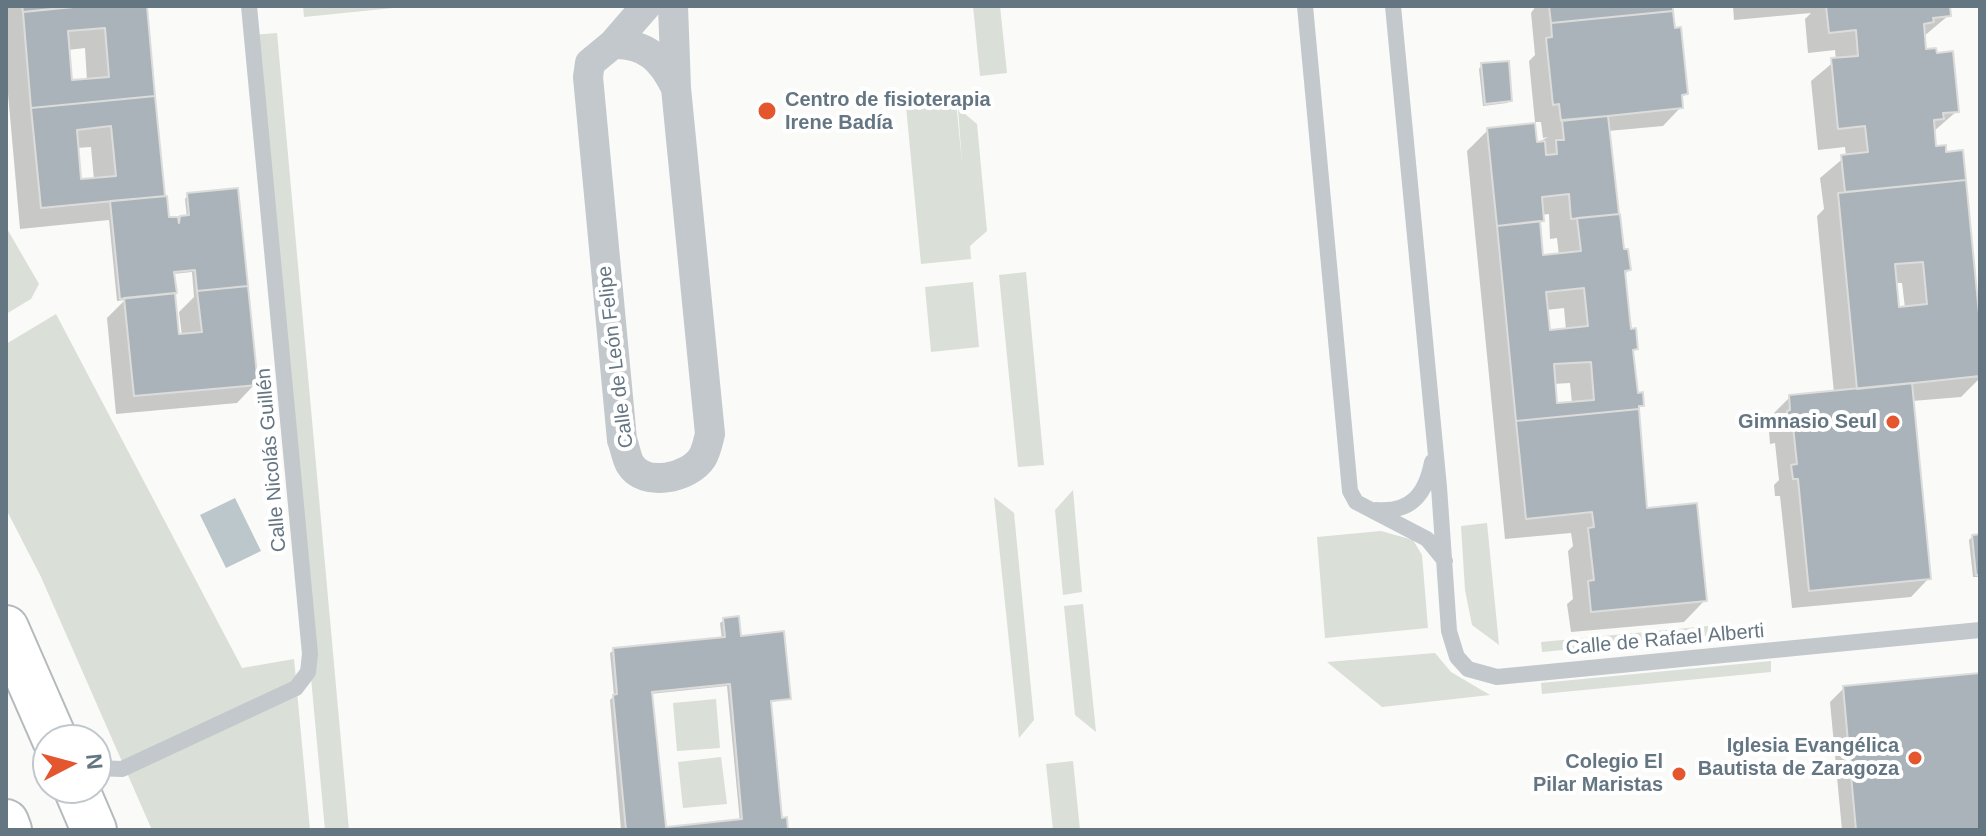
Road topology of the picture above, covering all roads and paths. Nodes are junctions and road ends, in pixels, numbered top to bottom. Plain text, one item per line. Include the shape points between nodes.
1 (249, 6) edge
2 (646, 6) edge
3 (673, 6) edge
4 (1305, 6) edge
5 (1393, 6) edge
6 (613, 44) junction
7 (676, 88) junction
8 (1436, 444) junction
9 (1369, 509) junction
10 (1445, 561) junction
11 (6, 628) edge
12 (1980, 630) edge
13 (48, 724) edge
14 (112, 769) edge
15 (83, 804) edge
16 (6, 822) edge
17 (9, 830) edge
18 (94, 830) edge

1 - 14 lane, Calle Nicolás Guillén via 308,672 296,688 122,769
2 - 6 street, Calle de León Felipe
3 - 7 street, Calle de León Felipe
4 - 9 lane via 1350,491
5 - 8 lane, Calle de Rafael Alberti
6 - 7 street, Calle de León Felipe via 632,44 655,56
6 - 7 street, Calle de León Felipe via 590,63 588,77 622,440 631,466 645,476 689,471 703,457 710,434
8 - 9 lane, Calle de Rafael Alberti via 1426,487 1417,501 1395,509
8 - 10 lane, Calle de Rafael Alberti
9 - 10 lane via 1427,539
10 - 12 lane, Calle de Rafael Alberti via 1451,641 1457,657 1481,675
11 - 13 main road
15 - 18 main road
16 - 17 main road

